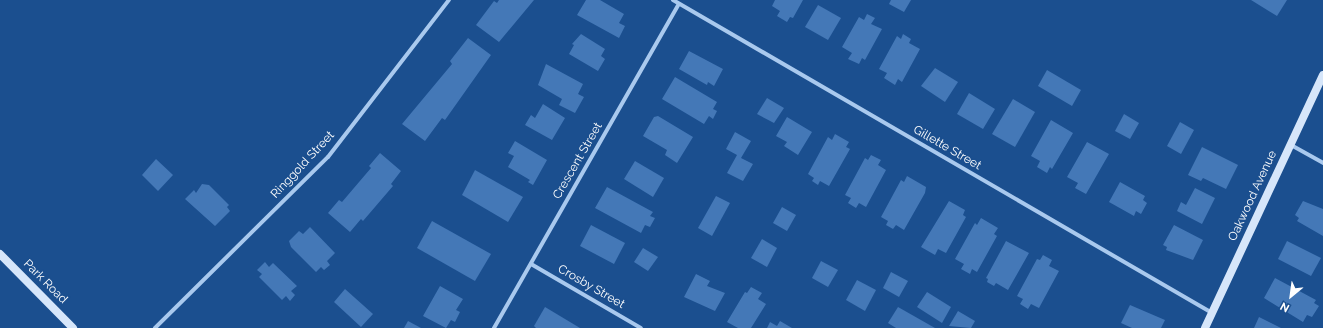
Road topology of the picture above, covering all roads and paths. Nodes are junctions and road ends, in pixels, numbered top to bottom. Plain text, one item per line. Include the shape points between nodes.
1 (449, 0) edge
2 (673, 0) edge
3 (679, 4) junction
4 (1323, 75) edge
5 (1290, 144) junction
6 (1323, 163) edge
7 (0, 254) edge
8 (531, 264) junction
9 (1212, 313) junction
10 (73, 328) edge
11 (155, 328) edge
12 (494, 328) edge
13 (641, 328) edge
14 (1205, 328) edge

1 - 11 street, Ringgold Street via 328,156
2 - 3 street, Gillette Street
3 - 8 street, Crescent Street
3 - 9 street, Gillette Street
4 - 5 street, Oakwood Avenue
5 - 6 street
5 - 9 street, Oakwood Avenue
7 - 10 street, Park Road
8 - 12 street, Crescent Street
8 - 13 street, Crosby Street
9 - 14 street, Oakwood Avenue

